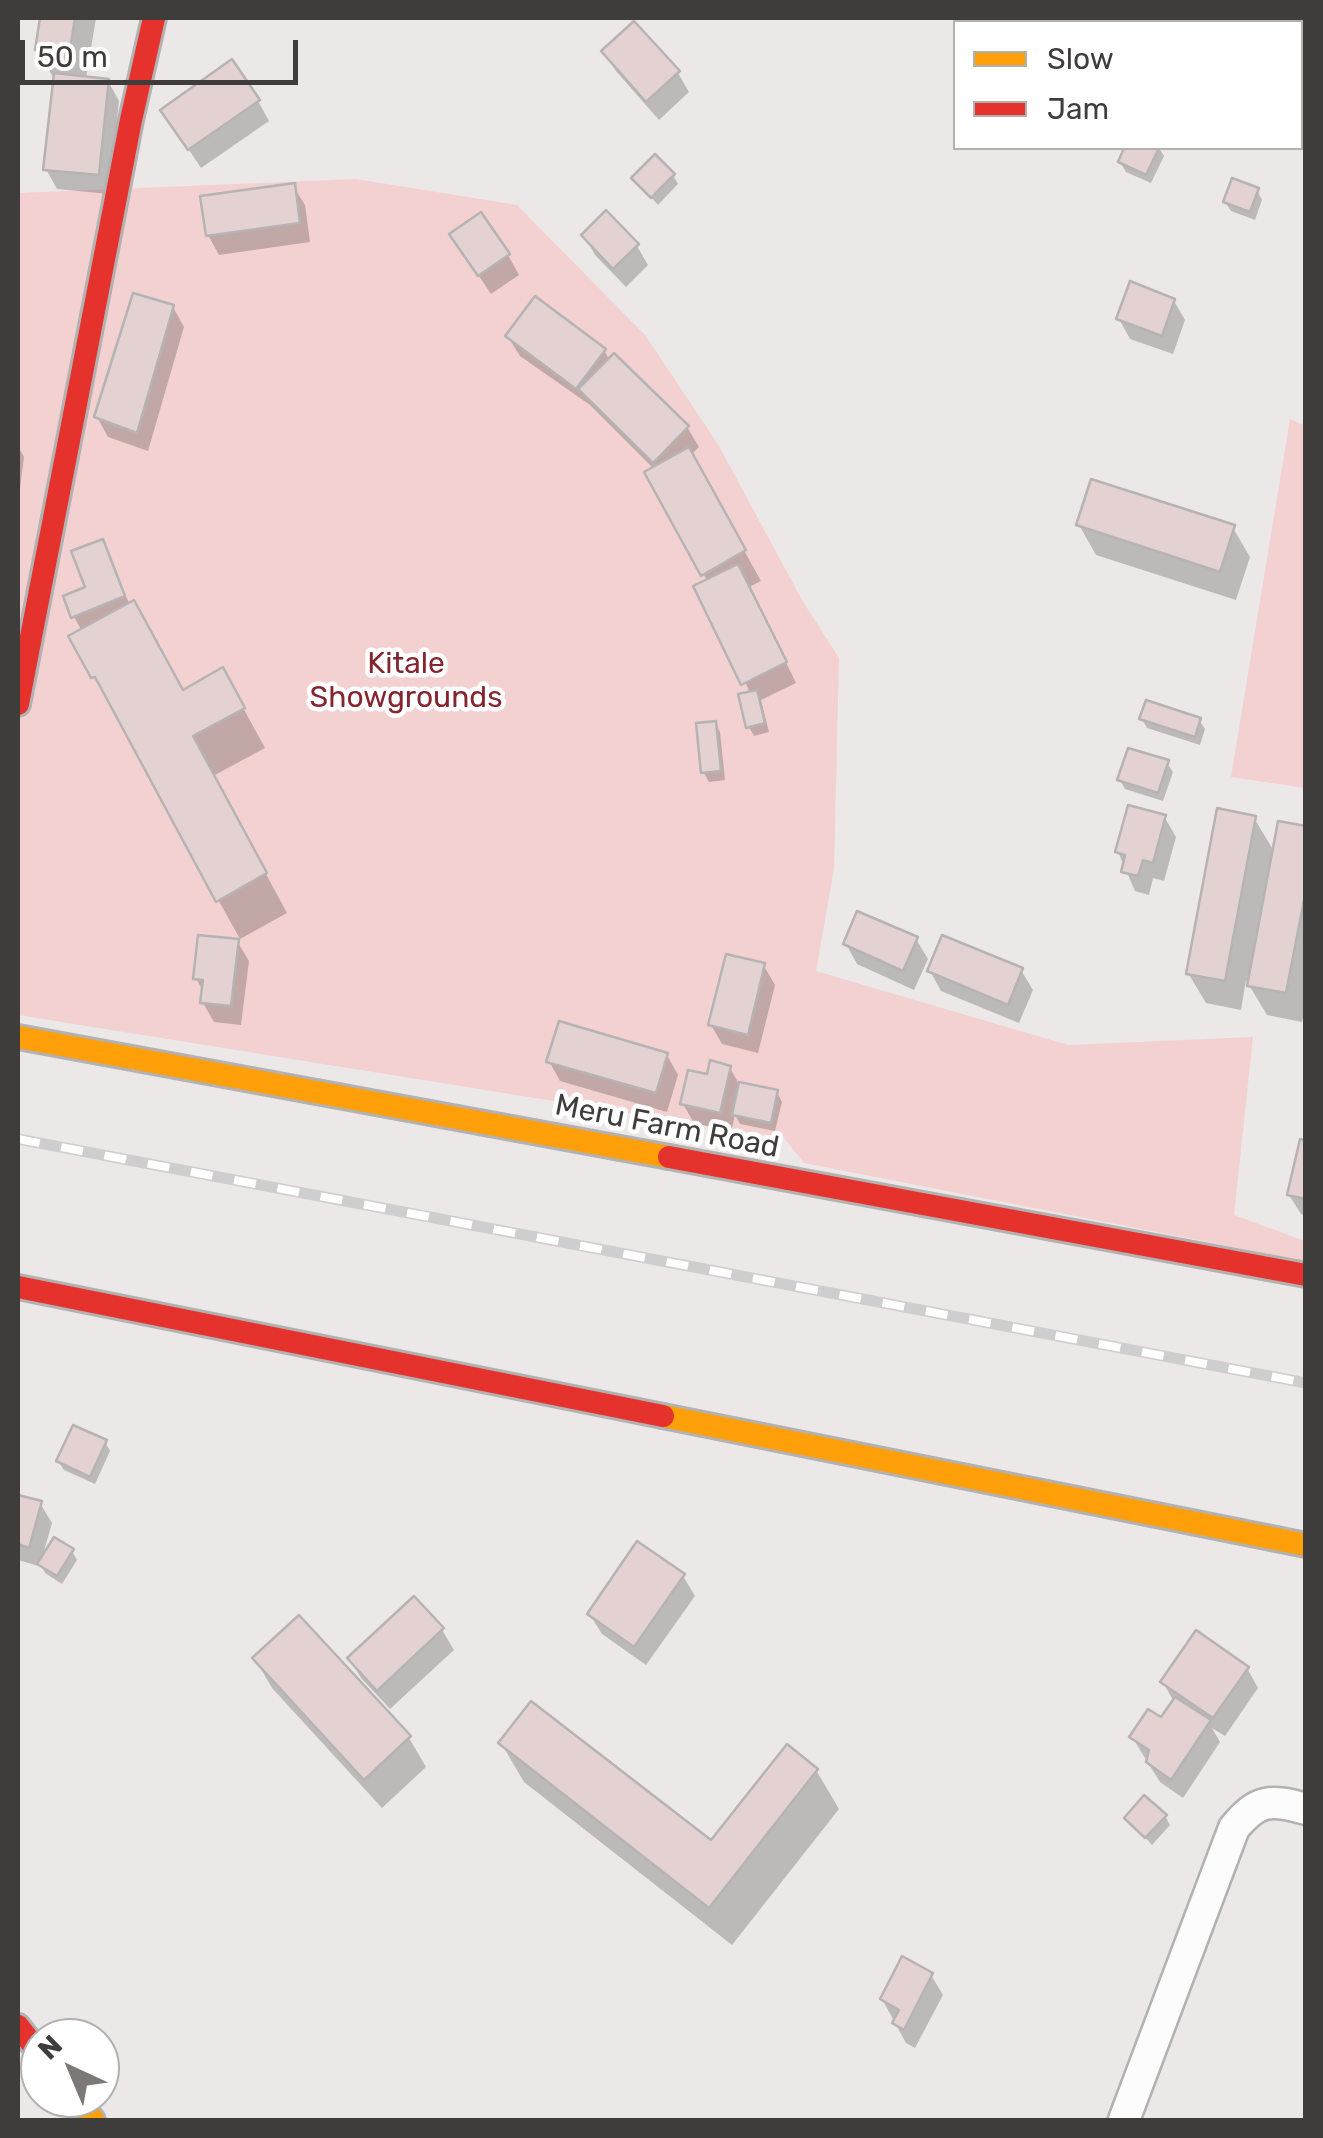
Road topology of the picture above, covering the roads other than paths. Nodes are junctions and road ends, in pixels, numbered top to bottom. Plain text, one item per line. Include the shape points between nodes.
1 (154, 18) edge
2 (18, 704) edge
3 (18, 1037) edge
4 (1306, 1275) edge
5 (18, 1287) edge
6 (1306, 1545) edge
7 (1306, 1809) edge
8 (1124, 2120) edge

1 - 2 main road
3 - 4 main road, Meru Farm Road
5 - 6 main road
7 - 8 street via 1276,1801 1250,1809 1234,1828

